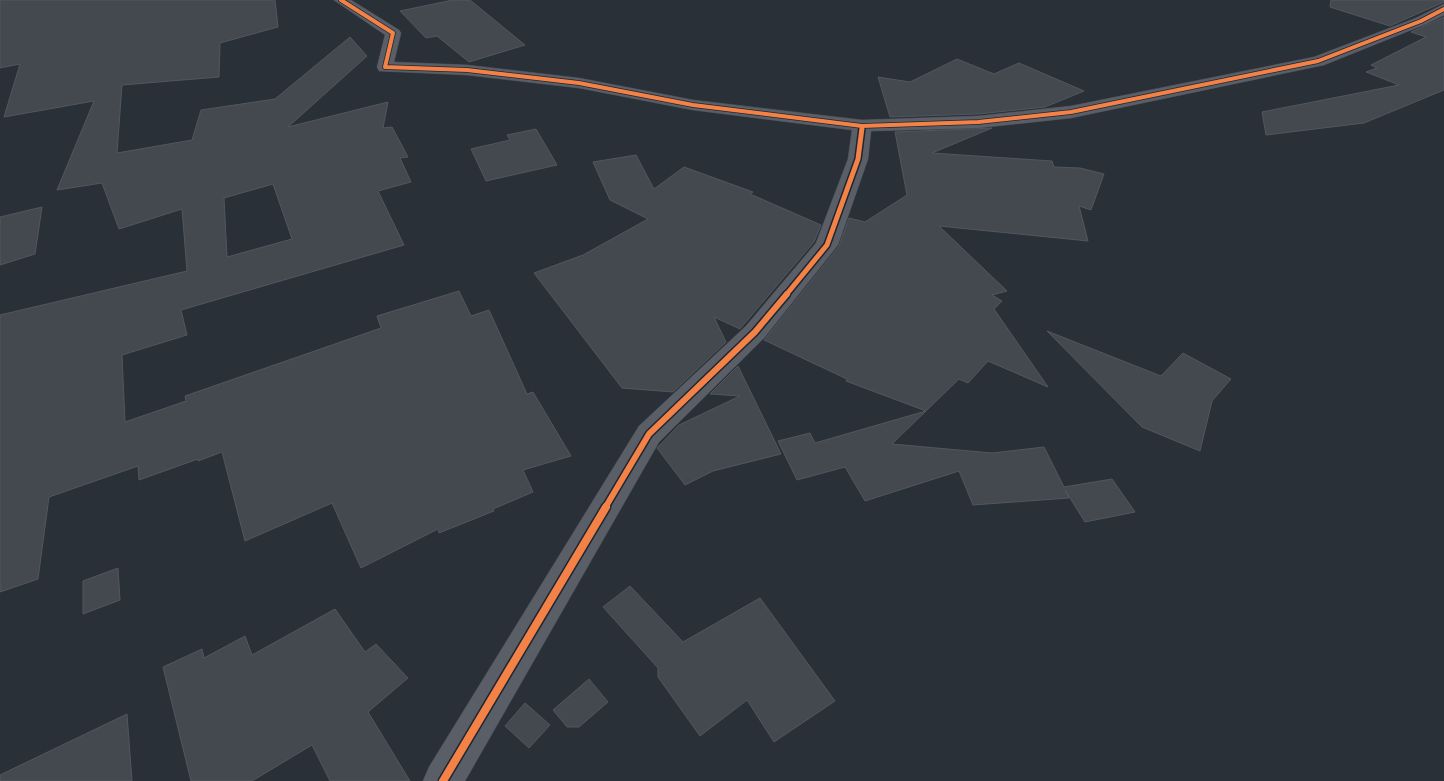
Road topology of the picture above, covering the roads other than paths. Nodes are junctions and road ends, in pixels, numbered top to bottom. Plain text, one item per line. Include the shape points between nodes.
1 (341, 0) edge
2 (1444, 9) edge
3 (862, 126) junction
4 (443, 781) edge

1 - 3 street via 393,33 385,67 467,70 579,82 693,105
2 - 3 street via 1318,61 1071,112 978,122
3 - 4 street via 858,159 827,245 755,332 649,434

